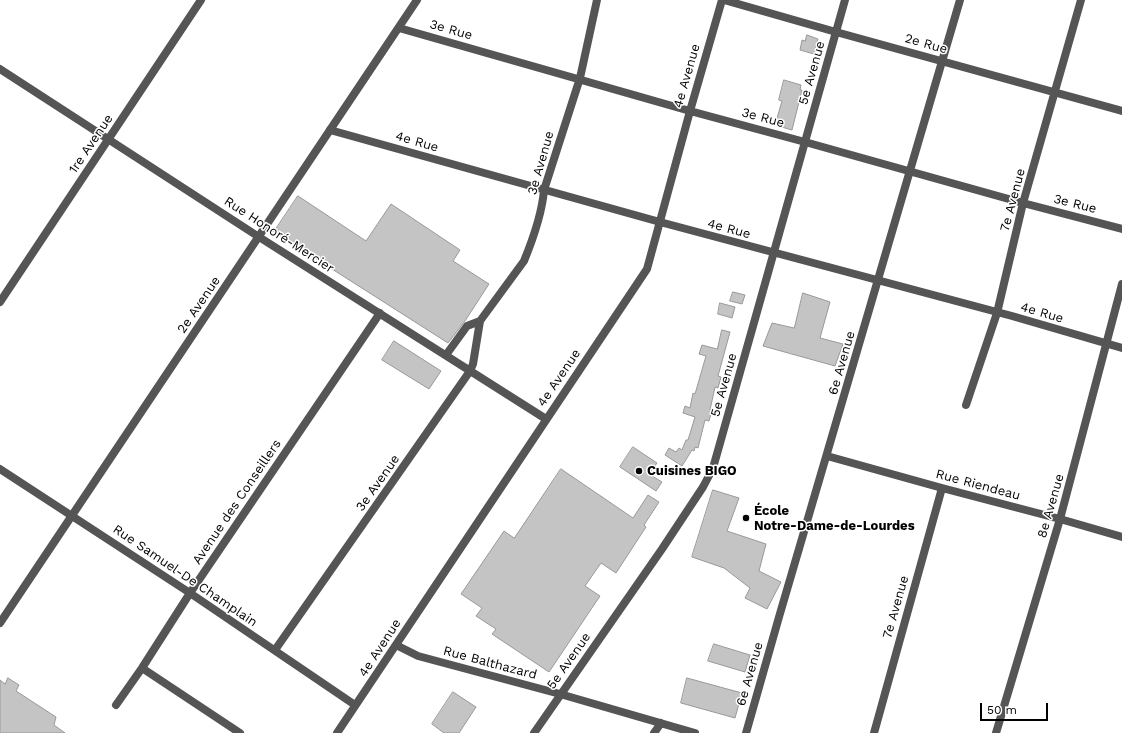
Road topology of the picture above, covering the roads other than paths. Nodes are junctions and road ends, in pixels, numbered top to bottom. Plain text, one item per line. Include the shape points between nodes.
1 (201, 0) edge
2 (417, 0) edge
3 (597, 0) edge
4 (723, 0) edge
5 (845, 0) edge
6 (960, 0) edge
7 (1081, 0) edge
8 (399, 28) junction
9 (836, 32) junction
10 (942, 61) junction
11 (0, 68) edge
12 (580, 78) junction
13 (1055, 93) junction
14 (690, 111) junction
15 (1122, 111) edge
16 (330, 130) junction
17 (109, 139) junction
18 (805, 142) junction
19 (910, 171) junction
20 (544, 190) junction
21 (1023, 203) junction
22 (660, 222) junction
23 (1122, 229) edge
24 (259, 237) junction
25 (774, 253) junction
26 (878, 282) junction
27 (1122, 284) edge
28 (0, 302) edge
29 (380, 313) junction
30 (997, 313) junction
31 (480, 321) junction
32 (1107, 344) junction
33 (1122, 348) edge
34 (446, 355) junction
35 (470, 371) junction
36 (966, 405) dead end
37 (546, 419) junction
38 (827, 456) junction
39 (0, 469) edge
40 (942, 488) junction
41 (72, 515) junction
42 (1060, 518) junction
43 (1122, 537) edge
44 (190, 593) junction
45 (0, 622) edge
46 (396, 645) junction
47 (275, 650) junction
48 (142, 668) junction
49 (560, 694) junction
50 (116, 705) dead end
51 (355, 705) junction
52 (661, 723) junction
53 (240, 733) edge
54 (337, 733) edge
55 (534, 733) edge
56 (654, 733) edge
57 (695, 733) edge
58 (746, 733) edge
59 (874, 733) edge
60 (996, 733) edge

1 - 17 street, 1re Avenue
2 - 8 street, 2e Avenue
3 - 12 street, 3e Avenue
4 - 9 street, 2e Rue
4 - 14 street, 4e Avenue
5 - 9 street, 5e Avenue
6 - 10 street, 6e Avenue
7 - 13 street, 7e Avenue
8 - 12 street, 3e Rue
8 - 16 street, 2e Avenue
9 - 10 street, 2e Rue
9 - 18 street, 5e Avenue
10 - 13 street, 2e Rue
10 - 19 street, 6e Avenue
11 - 17 street, Rue Honoré-Mercier
12 - 14 street, 3e Rue
12 - 20 street, 3e Avenue
13 - 15 street, 2e Rue
13 - 21 street, 7e Avenue
14 - 18 street, 3e Rue
14 - 22 street, 4e Avenue
16 - 20 street, 4e Rue
16 - 24 street, 2e Avenue
17 - 24 street, Rue Honoré-Mercier
17 - 28 street, 1re Avenue
18 - 19 street, 3e Rue
18 - 25 street, 5e Avenue
19 - 21 street, 3e Rue
19 - 26 street, 6e Avenue
20 - 22 street, 4e Rue
20 - 31 street, 3e Avenue via 537,224 524,260
21 - 23 street, 3e Rue
21 - 30 street, 7e Avenue
22 - 25 street, 4e Rue
22 - 37 street, 4e Avenue via 647,269
24 - 29 street, Rue Honoré-Mercier
24 - 41 street, 2e Avenue
25 - 26 street, 4e Rue
25 - 49 street, 5e Avenue via 713,468 666,542
26 - 30 street, 4e Rue
26 - 38 street, 6e Avenue
27 - 32 street, 8e Avenue
29 - 34 street, Rue Honoré-Mercier
29 - 44 street, Avenue des Conseillers
30 - 32 street, 4e Rue
30 - 36 street, 7e Avenue
31 - 34 street, 3e Avenue via 466,326
31 - 35 street, 3e Avenue
32 - 33 street, 4e Rue
32 - 42 street, 8e Avenue
34 - 35 street, Rue Honoré-Mercier
35 - 37 street, Rue Honoré-Mercier
35 - 47 street, 3e Avenue
37 - 46 street, 4e Avenue
38 - 40 street, Rue Riendeau
38 - 58 street, 6e Avenue
39 - 41 street, Rue Samuel-De Champlain
40 - 42 street, Rue Riendeau
40 - 59 street, 7e Avenue
41 - 44 street, Rue Samuel-De Champlain
41 - 45 street, 2e Avenue
42 - 43 street, Rue Riendeau
42 - 60 street, 8e Avenue
44 - 47 street, Rue Samuel-De Champlain
44 - 48 street, Avenue des Conseillers
46 - 49 street, Rue Balthazard via 418,656
46 - 51 street, 4e Avenue
47 - 51 street, Rue Samuel-De Champlain
48 - 50 street, Avenue des Conseillers
48 - 53 street
49 - 52 street, Rue Balthazard
49 - 55 street, 5e Avenue
51 - 54 street, 4e Avenue
52 - 56 street
52 - 57 street, Rue Balthazard

